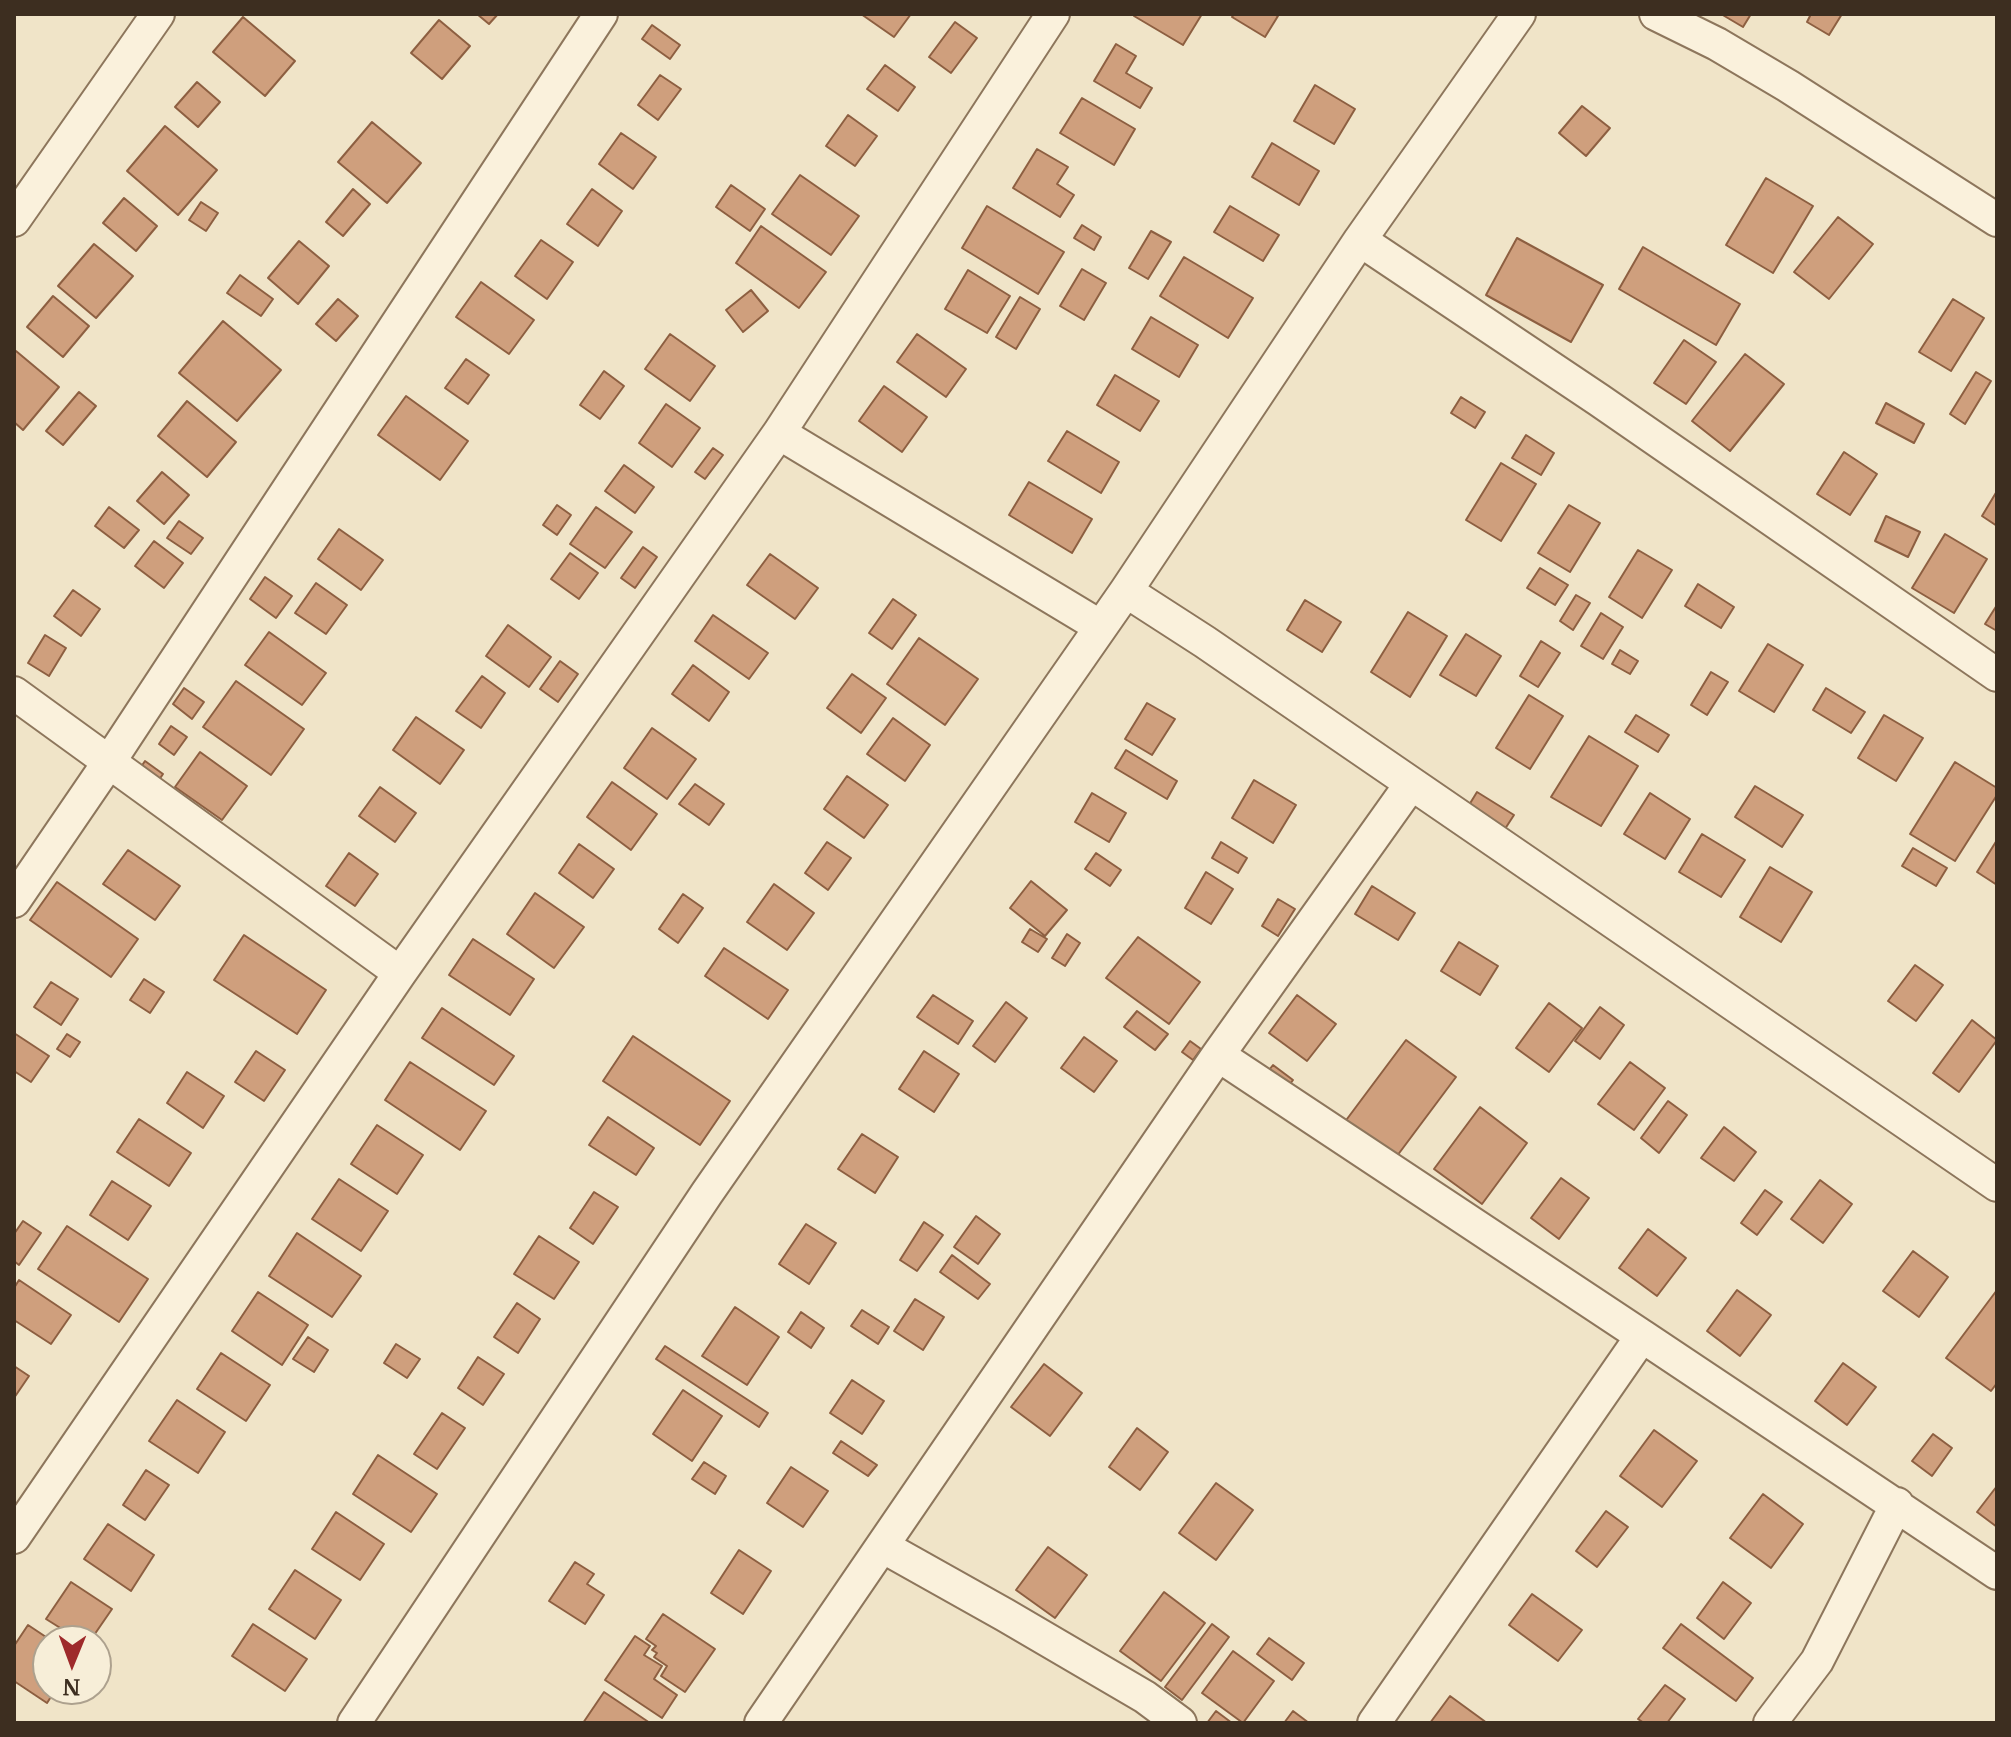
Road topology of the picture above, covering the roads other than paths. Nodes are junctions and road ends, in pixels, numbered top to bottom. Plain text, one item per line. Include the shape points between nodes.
1 (158, 14) edge
2 (601, 14) edge
3 (1053, 14) edge
4 (1519, 14) edge
5 (1656, 14) edge
6 (14, 220) edge
7 (1997, 220) edge
8 (1360, 240) junction
9 (779, 433) junction
10 (1126, 591) junction
11 (1101, 627) junction
12 (1997, 675) edge
13 (14, 693) edge
14 (109, 762) junction
15 (1411, 784) junction
16 (14, 901) edge
17 (400, 973) junction
18 (1218, 1055) junction
19 (1997, 1185) edge
20 (1642, 1336) junction
21 (1897, 1504) junction
22 (14, 1537) edge
23 (882, 1546) junction
24 (1997, 1573) edge
25 (354, 1723) edge
26 (761, 1723) edge
27 (1180, 1723) edge
28 (1374, 1723) edge
29 (1770, 1723) edge

1 - 6 street
2 - 14 street
3 - 9 street
4 - 8 street
5 - 7 street via 1788,86
8 - 10 street
8 - 12 street
9 - 11 street
9 - 17 street
10 - 11 street
10 - 15 street
11 - 25 street via 707,1193
13 - 14 street
14 - 16 street
14 - 17 street
15 - 18 street
15 - 19 street
17 - 22 street
18 - 20 street
18 - 23 street
20 - 21 street
20 - 28 street
21 - 24 street
21 - 29 street via 1817,1661
23 - 26 street
23 - 27 street via 1145,1697

